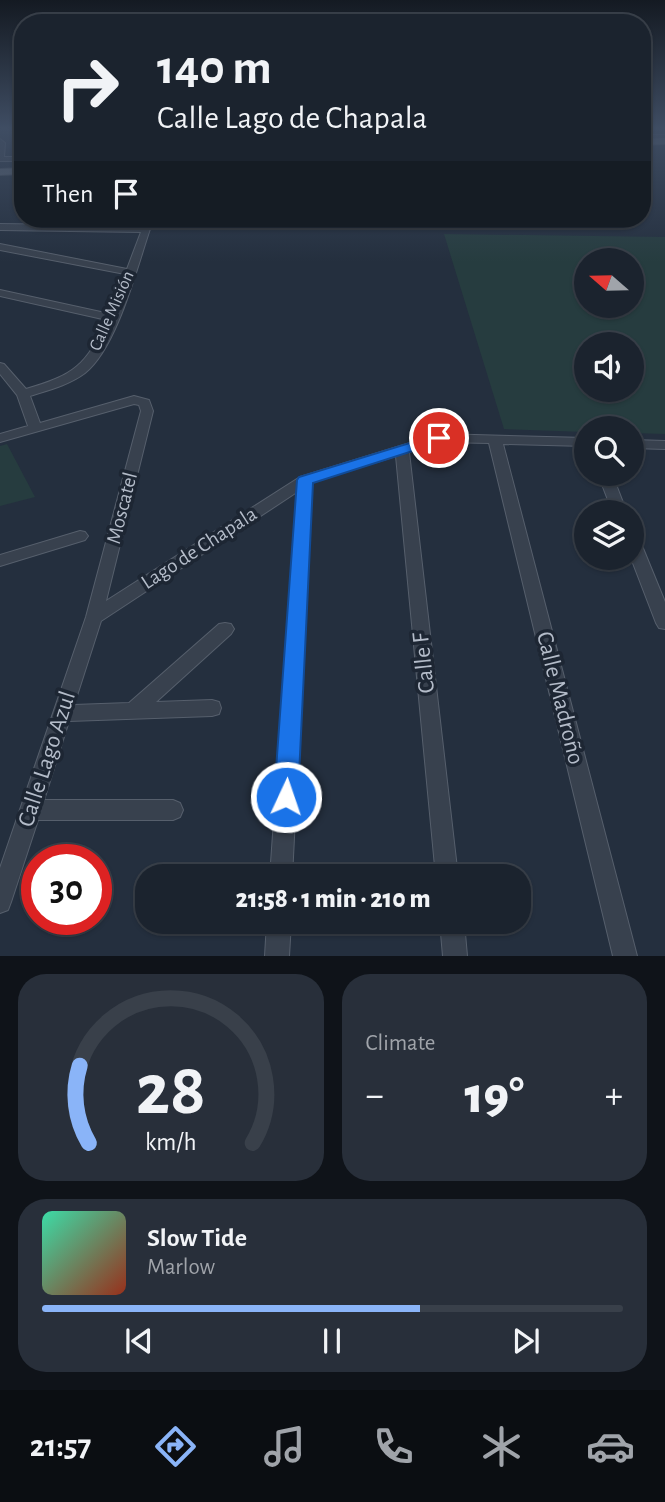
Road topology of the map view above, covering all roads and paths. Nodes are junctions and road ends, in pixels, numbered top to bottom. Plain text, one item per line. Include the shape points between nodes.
1 (0, 228) edge
2 (0, 247) edge
3 (130, 272) junction
4 (0, 293) edge
5 (113, 318) junction
6 (0, 366) edge
7 (23, 394) junction
8 (36, 429) junction
9 (0, 438) edge
10 (495, 440) junction
11 (574, 442) edge
12 (644, 444) edge
13 (665, 444) edge
14 (402, 449) junction
15 (305, 480) junction
16 (80, 536) dead end
17 (0, 561) edge
18 (644, 570) edge
19 (94, 617) junction
20 (665, 623) edge
21 (225, 629) dead end
22 (212, 708) dead end
23 (133, 711) junction
24 (62, 713) junction
25 (30, 810) junction
26 (173, 810) dead end
27 (282, 864) edge
28 (446, 864) edge
29 (0, 902) edge
30 (278, 934) edge
31 (453, 934) edge
32 (277, 956) edge
33 (455, 956) edge
34 (625, 956) edge

1 - 3 street, Calle Misión via 146,229
2 - 3 street
3 - 5 street, Calle Misión
4 - 5 street
5 - 7 street, Calle Misión via 86,366 55,384
6 - 7 street
7 - 8 street
8 - 9 street
8 - 19 street, Moscatel via 142,400 147,411
10 - 11 street, Lago de Chapala
10 - 14 street, Lago de Chapala via 439,438
10 - 34 street, Calle Madroño
12 - 13 street
14 - 15 street, Lago de Chapala
14 - 28 street, Calle F
15 - 19 street, Lago de Chapala
15 - 27 street
16 - 17 street
18 - 20 street
19 - 24 street, Calle Lago Azul
21 - 23 street
22 - 23 street
23 - 24 street
24 - 25 street, Calle Lago Azul
25 - 26 street
25 - 29 street, Calle Lago Azul
30 - 32 street
31 - 33 street

